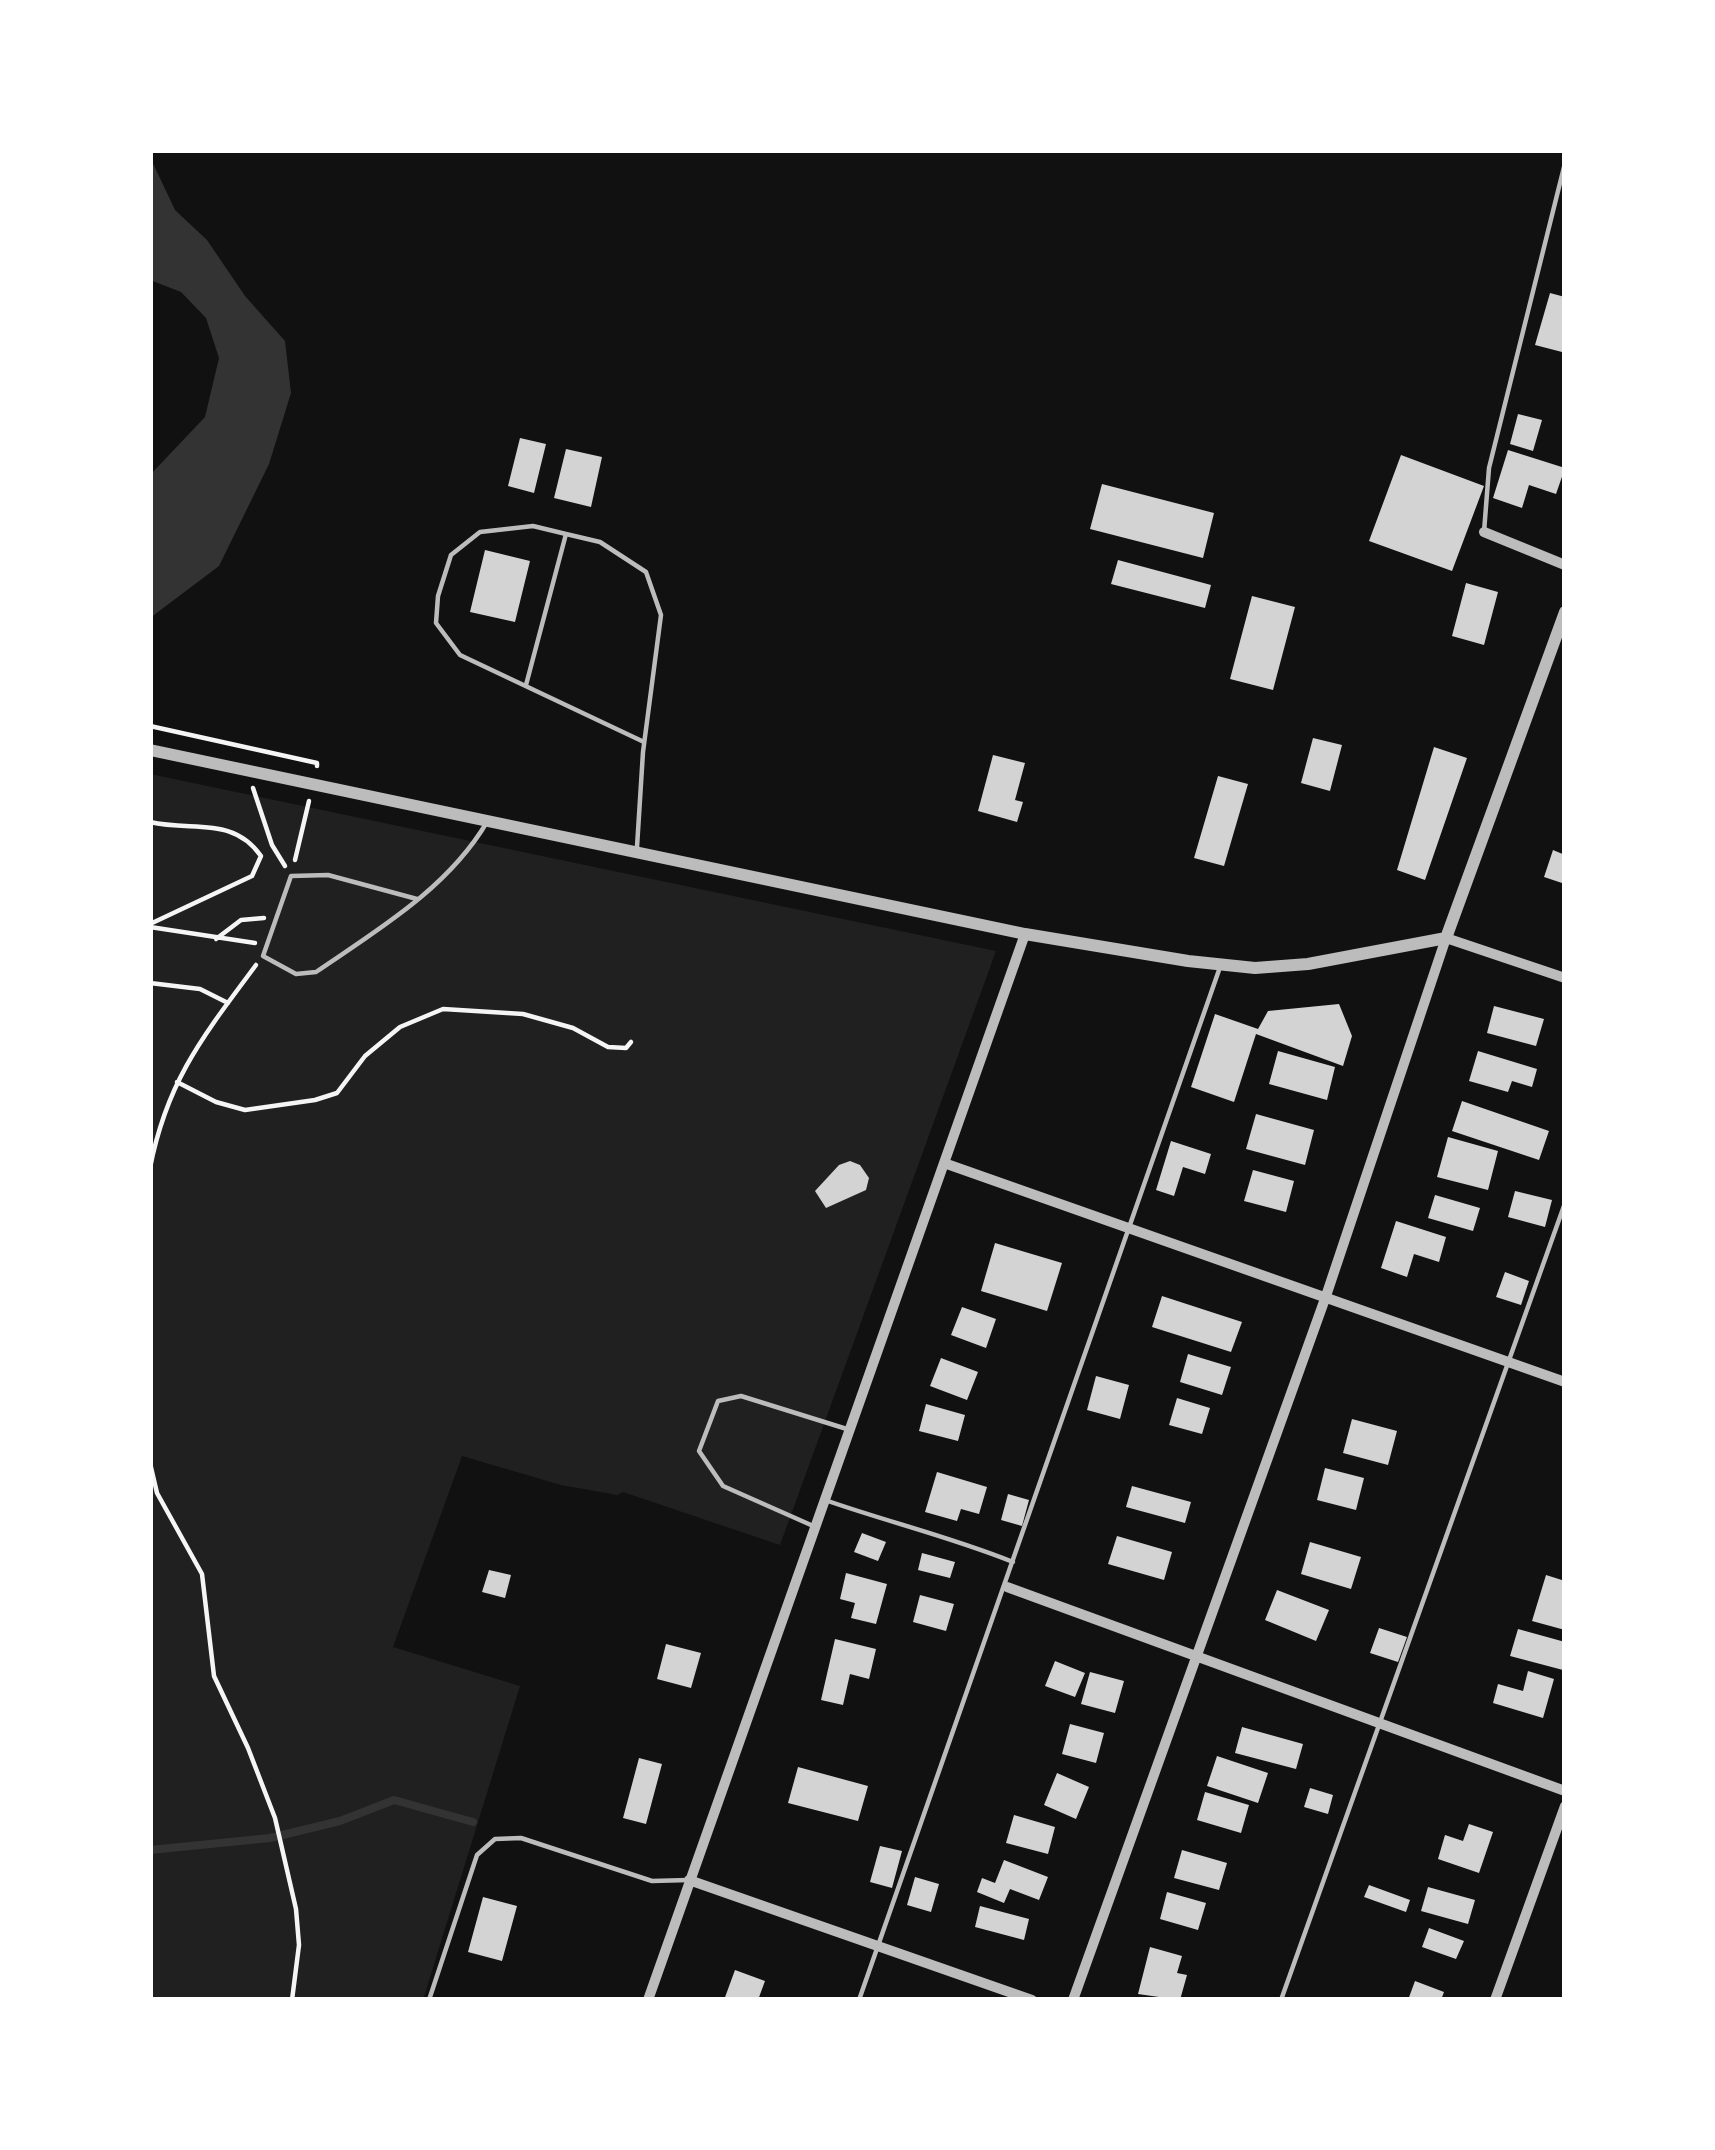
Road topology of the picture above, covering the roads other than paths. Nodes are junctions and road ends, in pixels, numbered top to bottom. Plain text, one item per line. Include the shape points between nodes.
1 (1565, 164) edge
2 (1484, 532) joint
3 (566, 534) junction
4 (1565, 565) edge
5 (1565, 612) edge
6 (526, 685) junction
7 (644, 742) junction
8 (150, 750) edge
9 (487, 822) junction
10 (637, 853) junction
11 (417, 899) junction
12 (1025, 934) junction
13 (1446, 938) junction
14 (1221, 964) junction
15 (1565, 978) edge
16 (944, 1163) junction
17 (1565, 1203) edge
18 (1131, 1228) junction
19 (1326, 1296) junction
20 (1506, 1360) junction
21 (1565, 1382) edge
22 (850, 1430) junction
23 (825, 1500) junction
24 (816, 1527) junction
25 (1016, 1562) junction
26 (1006, 1587) junction
27 (1193, 1658) junction
28 (1382, 1725) junction
29 (1565, 1790) edge
30 (1565, 1806) edge
31 (689, 1880) junction
32 (878, 1946) junction
33 (429, 2000) edge
34 (647, 2000) edge
35 (860, 2000) edge
36 (1032, 2000) edge
37 (1073, 2000) edge
38 (1281, 2000) edge
39 (1495, 2000) edge

1 - 2 lane via 1489,468
2 - 4 street
3 - 6 lane
3 - 6 lane via 533,526 480,532 451,556 438,596 436,623 460,655
3 - 7 lane via 600,542 646,572 661,615
5 - 13 street
6 - 7 lane
7 - 10 lane
8 - 9 street
9 - 10 street
9 - 11 lane via 467,855
10 - 12 street
11 - 11 lane via 328,875 290,876 263,956 296,974 316,971
12 - 14 street
12 - 16 street
13 - 14 street via 1308,964
13 - 15 street
13 - 19 street
14 - 18 lane
16 - 18 street
16 - 22 street
17 - 20 lane
18 - 19 street
18 - 25 lane
19 - 20 street
19 - 27 street
20 - 21 street
20 - 28 lane
22 - 23 street
22 - 24 lane via 741,1396 718,1401 703,1438 699,1451 723,1486
23 - 24 street
23 - 25 lane
24 - 31 street
25 - 26 lane
26 - 27 street
26 - 32 lane
27 - 28 street
27 - 37 street
28 - 29 street
28 - 38 lane
30 - 39 street
31 - 32 street
31 - 33 lane via 652,1880 520,1838 495,1839 477,1855
31 - 34 street
32 - 35 lane
32 - 36 street

